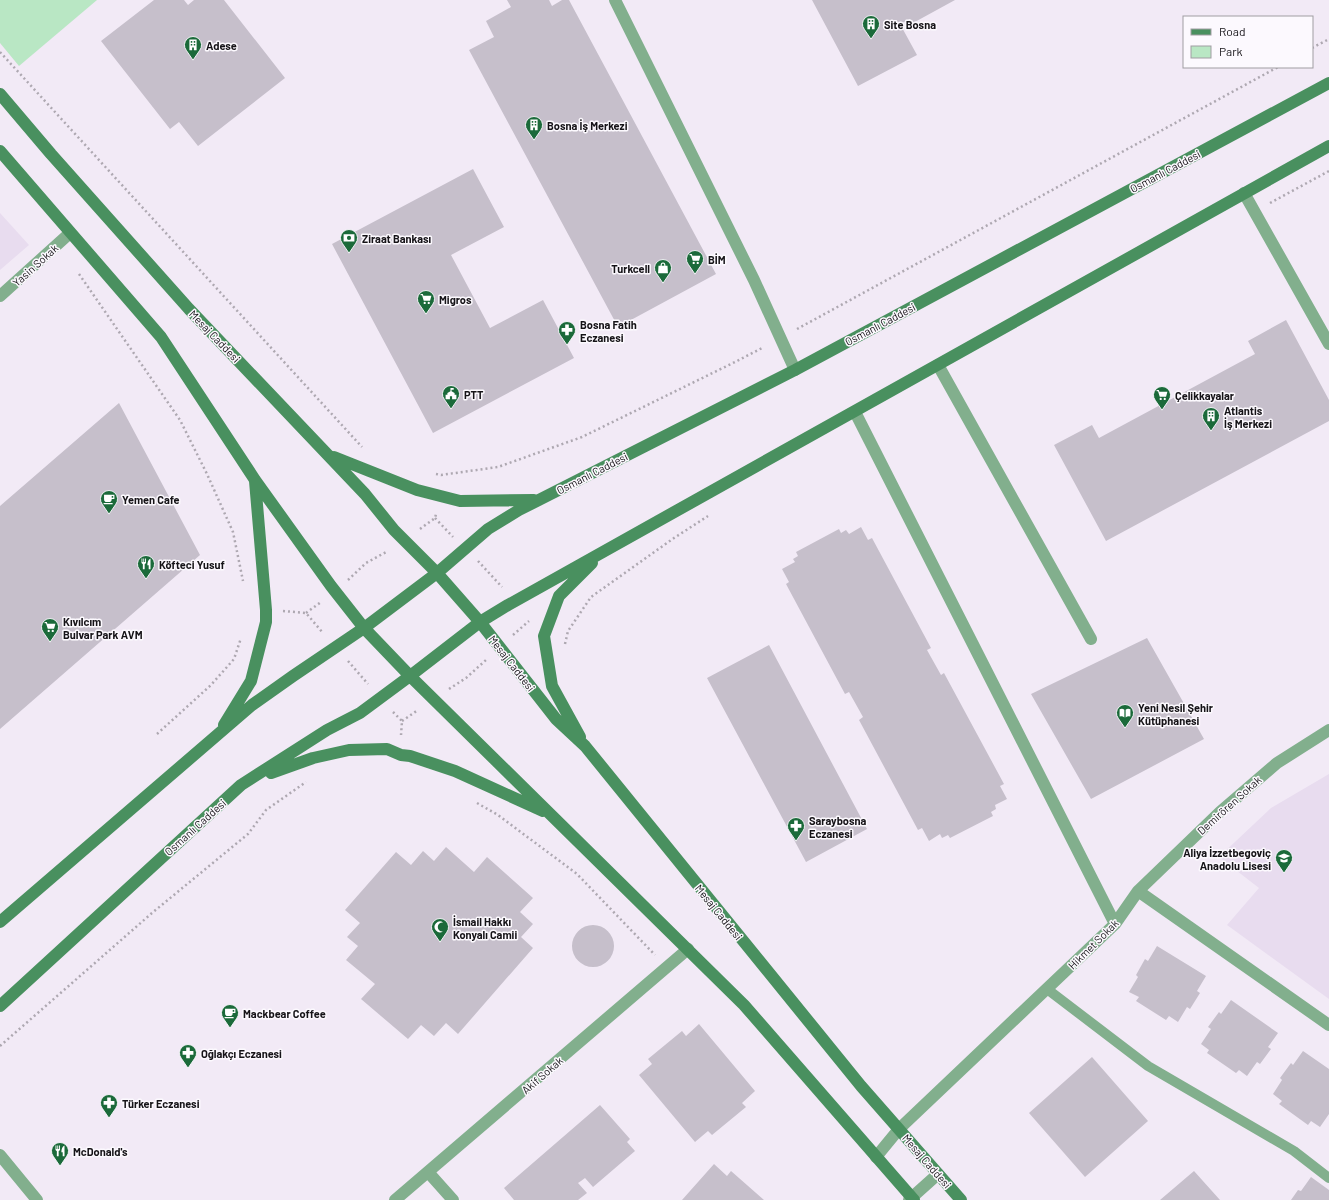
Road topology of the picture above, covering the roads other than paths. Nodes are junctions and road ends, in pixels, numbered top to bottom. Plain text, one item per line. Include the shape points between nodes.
1 (615, 0) edge
2 (1329, 83) edge
3 (0, 94) edge
4 (1329, 146) edge
5 (0, 151) edge
6 (1244, 193) junction
7 (70, 233) junction
8 (0, 296) edge
9 (1329, 344) edge
10 (938, 365) junction
11 (795, 370) junction
12 (855, 412) junction
13 (330, 456) junction
14 (255, 480) junction
15 (537, 500) junction
16 (602, 553) junction
17 (437, 573) junction
18 (480, 622) junction
19 (364, 628) junction
20 (1091, 639) dead end
21 (410, 676) junction
22 (1329, 730) edge
23 (218, 735) junction
24 (585, 746) junction
25 (241, 785) junction
26 (552, 815) junction
27 (1138, 890) junction
28 (0, 922) edge
29 (1115, 924) junction
30 (688, 950) junction
31 (1047, 989) junction
32 (0, 1006) edge
33 (1329, 1025) edge
34 (899, 1128) junction
35 (0, 1155) edge
36 (876, 1157) junction
37 (428, 1172) junction
38 (938, 1174) junction
39 (1329, 1178) edge
40 (912, 1199) edge
41 (37, 1200) edge
42 (395, 1200) edge
43 (453, 1200) edge
44 (961, 1200) edge

1 - 11 street via 754,280
2 - 11 street, Osmanlı Caddesi
3 - 13 street, Mesaj Caddesi via 189,309
4 - 6 street
5 - 7 street
6 - 9 street
6 - 10 street
7 - 8 street, Yasin Sokak
7 - 14 street via 161,337
10 - 12 street
10 - 20 street
11 - 15 street, Osmanlı Caddesi
12 - 16 street
12 - 29 street
13 - 15 street via 417,490 460,501
13 - 17 street, Mesaj Caddesi via 404,541
14 - 19 street
14 - 23 street via 266,622 251,681
15 - 17 street, Osmanlı Caddesi via 488,529
16 - 18 street
16 - 24 street via 559,596 544,636 552,686
17 - 18 street, Mesaj Caddesi
17 - 19 street, Osmanlı Caddesi
18 - 21 street, Osmanlı Caddesi
18 - 24 street, Mesaj Caddesi via 556,719
19 - 21 street
19 - 23 street via 252,705
21 - 25 street, Osmanlı Caddesi via 360,713 327,730
21 - 26 street
22 - 27 street, Demirören Sokak via 1272,768 1220,812
23 - 28 street
24 - 34 street, Mesaj Caddesi via 860,1086
25 - 26 street via 313,758 349,750 387,749 455,771
25 - 32 street, Osmanlı Caddesi
26 - 30 street
27 - 29 street, Hikmet Sokak
27 - 33 street
29 - 31 street, Hikmet Sokak
30 - 36 street via 744,1005
30 - 37 street, Akif Sokak
31 - 34 street, Hikmet Sokak
31 - 39 lane via 1148,1066 1294,1151
34 - 36 street, Hikmet Sokak
34 - 38 street, Mesaj Caddesi
35 - 41 street
36 - 40 street
37 - 42 street, Akif Sokak
37 - 43 street
38 - 40 street
38 - 44 street, Mesaj Caddesi

